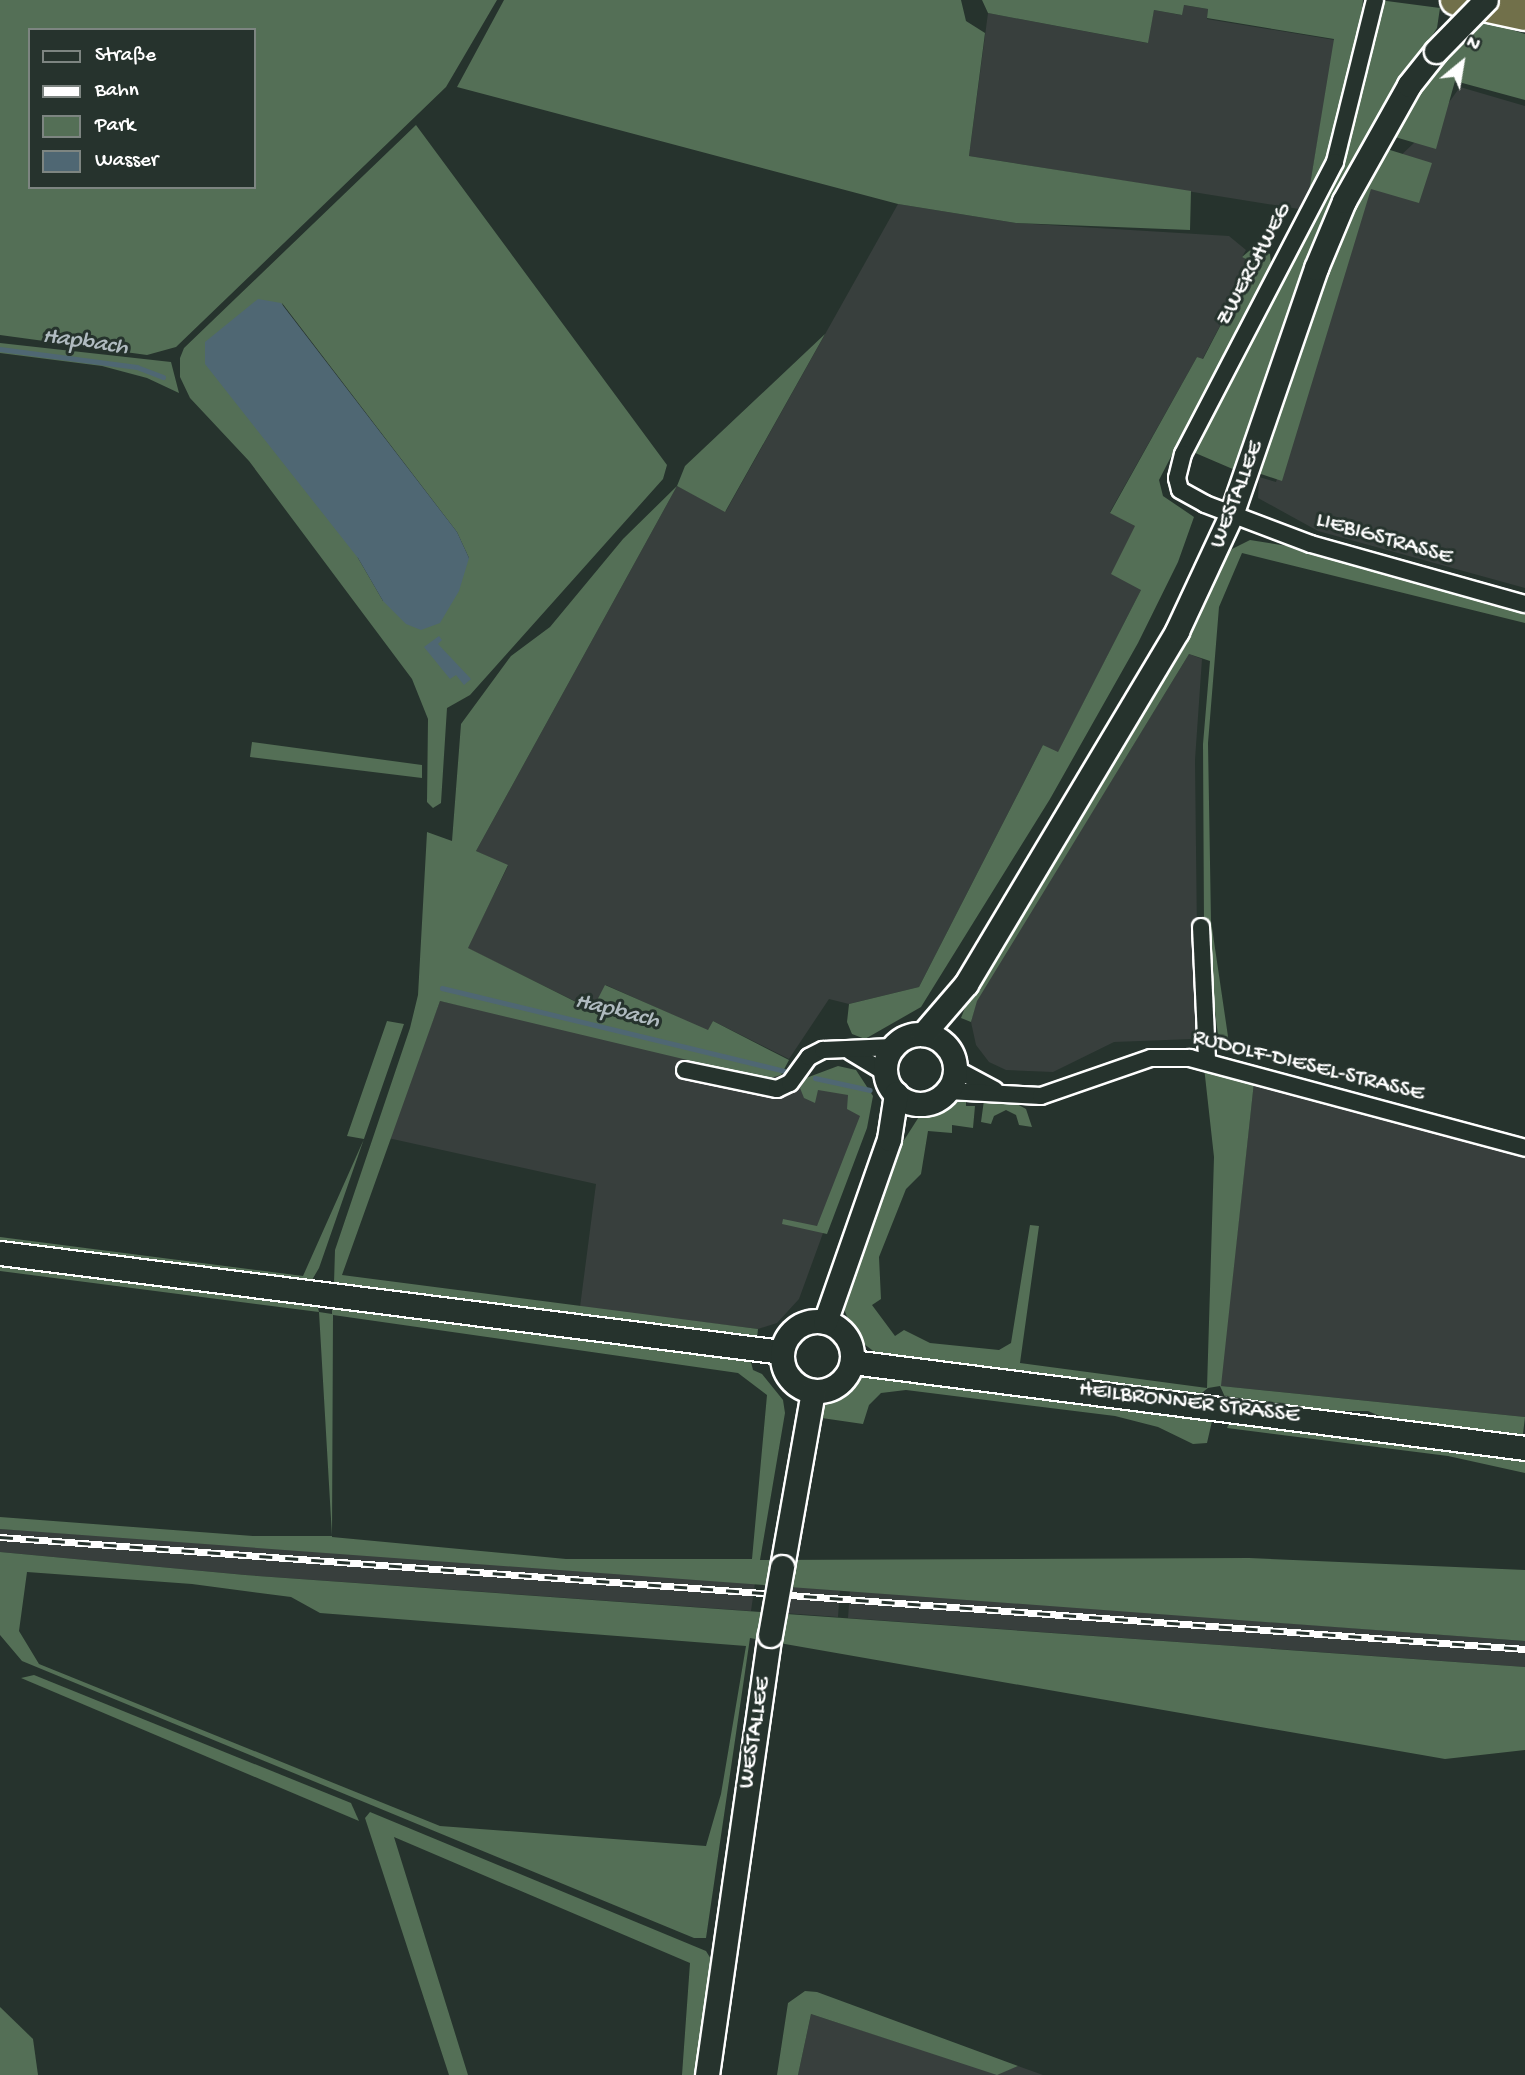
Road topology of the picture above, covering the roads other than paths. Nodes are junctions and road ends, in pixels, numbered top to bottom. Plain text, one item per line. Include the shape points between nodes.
1 (1456, 0) edge
2 (1486, 0) edge
3 (1374, 5) edge
4 (1525, 15) edge
5 (1231, 515) junction
6 (1525, 604) edge
7 (1200, 927) dead end
8 (966, 984) junction
9 (923, 1034) junction
10 (946, 1046) junction
11 (893, 1047) junction
12 (851, 1052) junction
13 (1207, 1061) junction
14 (685, 1069) dead end
15 (956, 1069) junction
16 (886, 1073) junction
17 (948, 1091) junction
18 (1000, 1093) junction
19 (895, 1094) junction
20 (918, 1104) junction
21 (889, 1139) junction
22 (1525, 1148) edge
23 (0, 1253) edge
24 (825, 1322) junction
25 (782, 1352) junction
26 (852, 1362) junction
27 (813, 1391) junction
28 (1525, 1448) edge
29 (707, 2075) edge

1 - 4 highway
2 - 5 main road, WESTALLEE, bridge via 1409,85 1344,201 1316,268
3 - 5 street, ZWERCHWEG via 1335,162 1183,454 1177,478 1180,490
5 - 6 street, LIEBIGSTRASSE via 1311,544
5 - 8 main road, WESTALLEE via 1177,631
7 - 13 street
8 - 9 main road, WESTALLEE
8 - 10 main road, WESTALLEE
9 - 10 main road
9 - 11 main road via 901,1039
10 - 15 main road
11 - 12 street
11 - 16 main road
12 - 14 street via 823,1050 809,1057 790,1083 777,1088
12 - 16 street
13 - 18 street, RUDOLF-DIESEL-STRASSE via 1151,1058 1041,1096
13 - 22 street, RUDOLF-DIESEL-STRASSE
15 - 17 main road
15 - 18 street, RUDOLF-DIESEL-STRASSE
16 - 19 main road
17 - 18 street, RUDOLF-DIESEL-STRASSE
17 - 20 main road via 934,1102
19 - 20 main road
19 - 21 main road
20 - 21 main road
21 - 24 main road
23 - 25 main road
24 - 25 main road via 796,1328
24 - 26 main road via 846,1336
25 - 27 main road via 789,1378
26 - 27 main road via 838,1385
26 - 28 main road, HEILBRONNER STRASSE
27 - 29 main road, WESTALLEE, bridge via 770,1634

